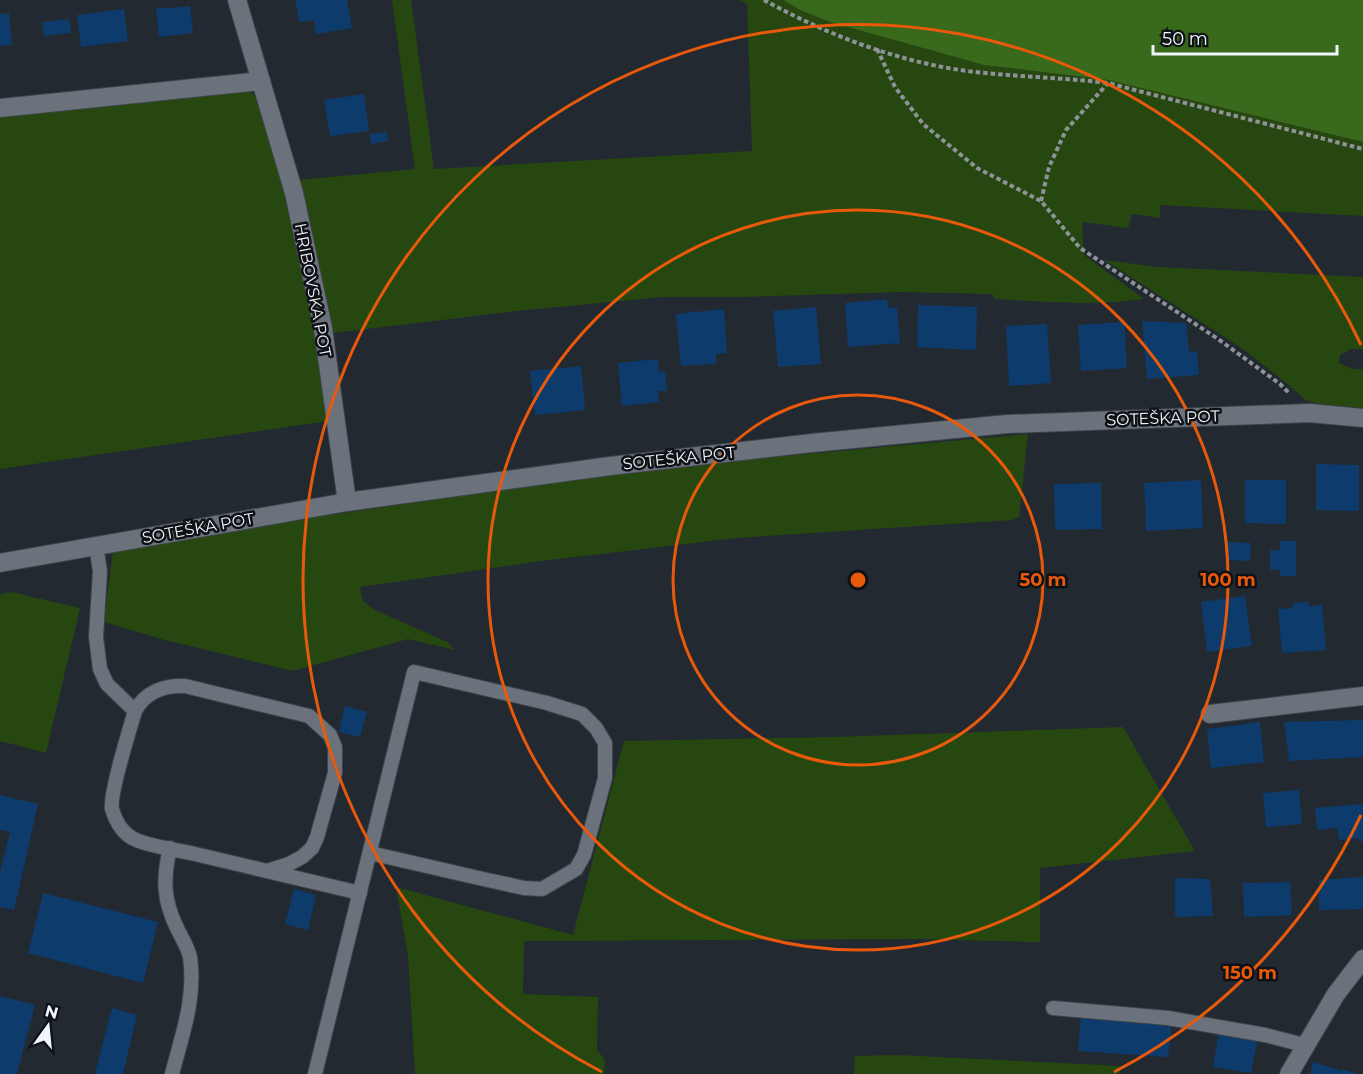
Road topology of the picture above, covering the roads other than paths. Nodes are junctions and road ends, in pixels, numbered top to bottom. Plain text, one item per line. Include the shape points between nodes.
1 (237, 0) edge
2 (261, 81) junction
3 (0, 108) edge
4 (1363, 418) edge
5 (347, 502) junction
6 (96, 546) junction
7 (0, 563) edge
8 (1363, 696) edge
9 (135, 711) junction
10 (1210, 714) dead end
11 (170, 848) junction
12 (370, 853) junction
13 (267, 871) junction
14 (360, 893) junction
15 (1363, 959) edge
16 (1053, 1008) dead end
17 (1304, 1045) junction
18 (172, 1074) edge
19 (315, 1074) edge
20 (1289, 1074) edge

1 - 2 street, HRIBOVSKA POT
2 - 3 street
2 - 5 street, HRIBOVSKA POT via 294,193 323,328
4 - 5 street, SOTEŠKA POT via 1310,413 1007,424 610,466
5 - 6 street, SOTEŠKA POT
6 - 7 street, SOTEŠKA POT
6 - 9 lane via 100,571 96,637 100,669 107,684
8 - 10 street
9 - 11 lane via 111,805 114,818 133,839
9 - 13 lane via 151,693 185,686 309,716 330,735 335,747 335,773 318,837 302,857
11 - 13 lane
11 - 18 lane via 164,872 167,903 189,953 192,978 189,1011
12 - 12 lane via 542,889 576,869 584,855 605,778 605,743 582,714 414,672
12 - 14 lane
13 - 14 lane
14 - 19 lane
15 - 17 street
16 - 17 lane via 1168,1018
17 - 20 street

